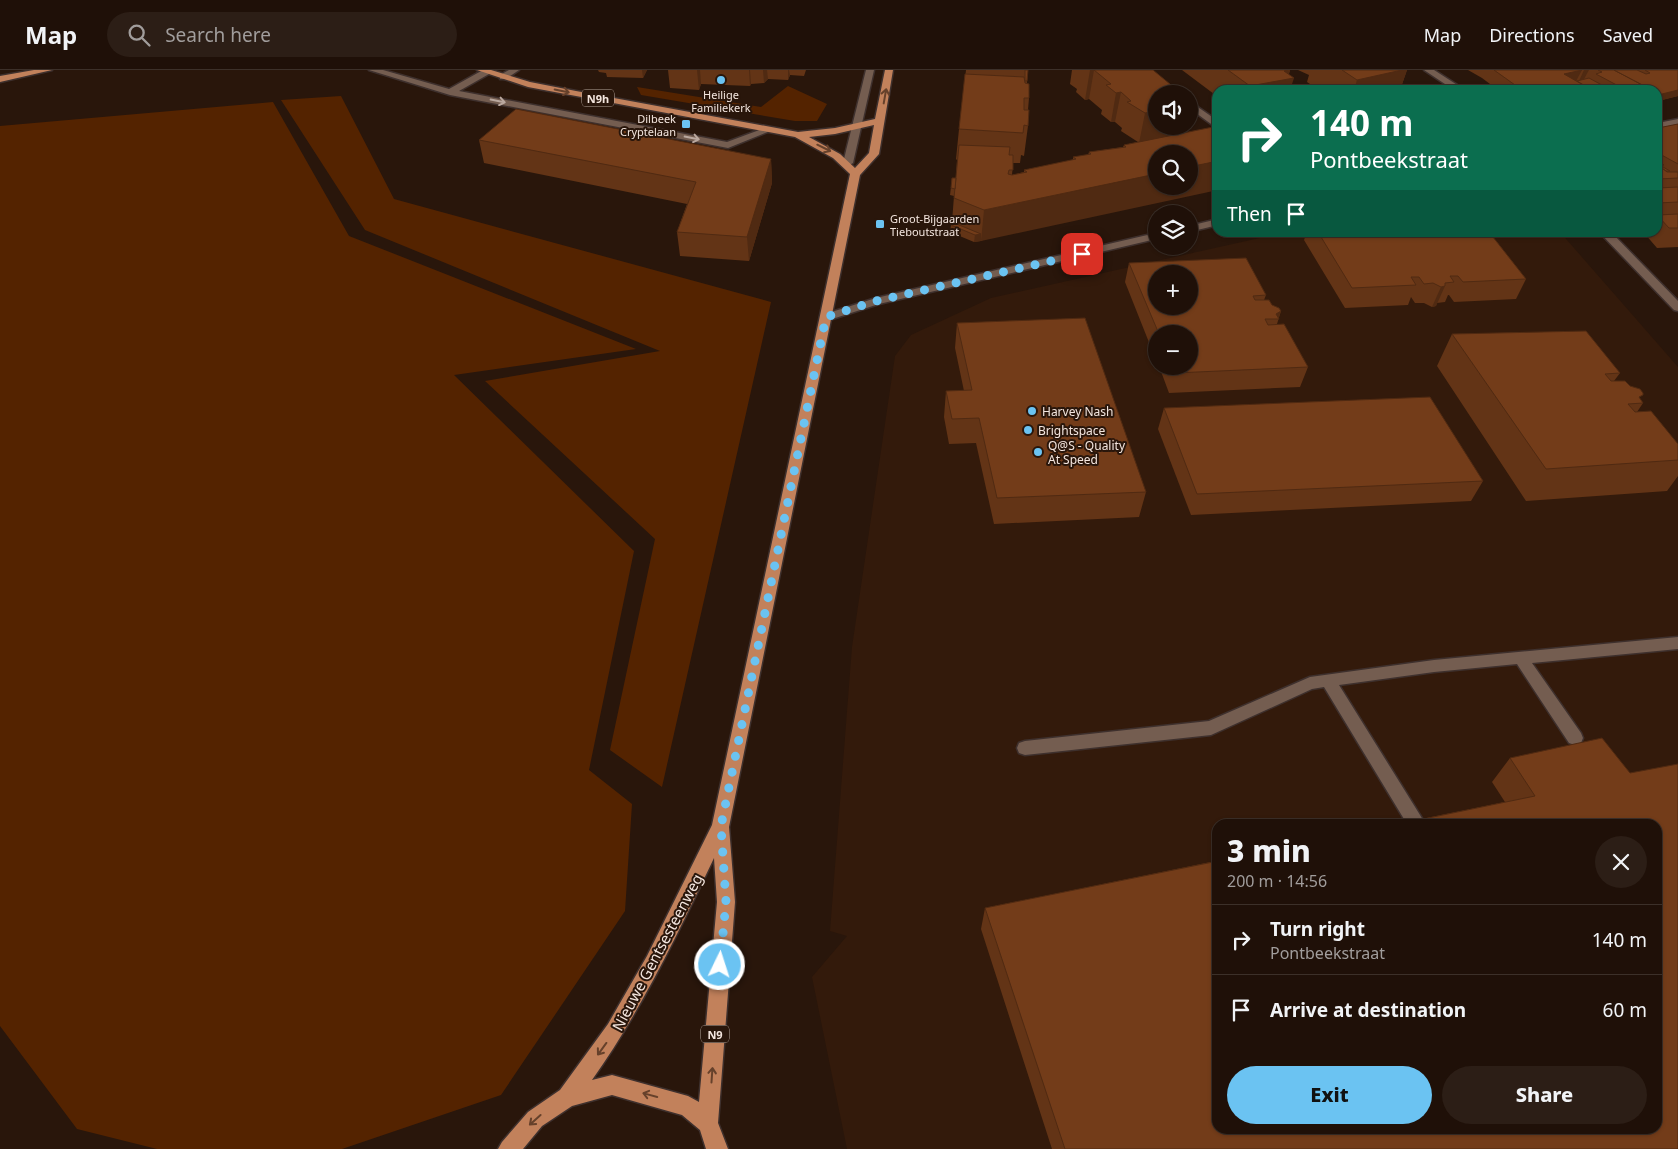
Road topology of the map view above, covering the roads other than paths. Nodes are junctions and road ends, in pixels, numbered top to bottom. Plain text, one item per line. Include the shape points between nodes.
1 (48, 70) edge
2 (372, 70) edge
3 (515, 70) edge
4 (870, 70) edge
5 (889, 70) edge
6 (1428, 70) edge
7 (484, 71) edge
8 (503, 77) junction
9 (0, 79) edge
10 (1452, 85) edge
11 (450, 92) junction
12 (1198, 111) edge
13 (880, 121) junction
14 (1212, 121) edge
15 (1678, 122) edge
16 (1662, 125) edge
17 (856, 127) junction
18 (765, 131) junction
19 (798, 136) junction
20 (852, 168) junction
21 (1212, 223) edge
22 (1198, 227) edge
23 (1609, 237) edge
24 (1148, 238) edge
25 (1678, 308) edge
26 (826, 317) junction
27 (1678, 643) edge
28 (1520, 657) junction
29 (1328, 681) junction
30 (1575, 738) dead end
31 (1026, 748) dead end
32 (1413, 819) edge
33 (721, 826) junction
34 (567, 1097) junction
35 (708, 1123) junction
36 (509, 1149) edge
37 (717, 1149) edge

1 - 9 main road
2 - 11 street
3 - 8 street
4 - 17 street, N9
13 -> 5 main road
6 - 10 street
7 - 8 main road, N9h
7 - 11 street
8 -> 18 main road, N9h
11 -> 18 street via 728,145
12 - 14 street
13 - 17 main road, N9h
13 - 20 main road via 874,154
15 - 16 street
17 - 19 main road, N9h
17 - 20 street, N9
18 - 19 main road, N9h
19 -> 20 main road, N9h via 831,152
20 - 26 main road, Nieuwe Gentsesteenweg / N9
21 - 22 street
23 - 25 street
24 - 26 street via 876,301
26 - 33 main road, Nieuwe Gentsesteenweg / N9
27 - 28 street
28 - 29 street
28 - 30 street
29 - 31 street via 1310,683 1211,728
29 - 32 street
33 -> 34 main road, Nieuwe Gentsesteenweg / N9 via 654,962 615,1031
35 -> 33 main road, Nieuwe Gentsesteenweg / N9 via 726,902
35 -> 34 main road via 688,1106 612,1085
34 -> 36 main road via 535,1119
35 - 37 main road

